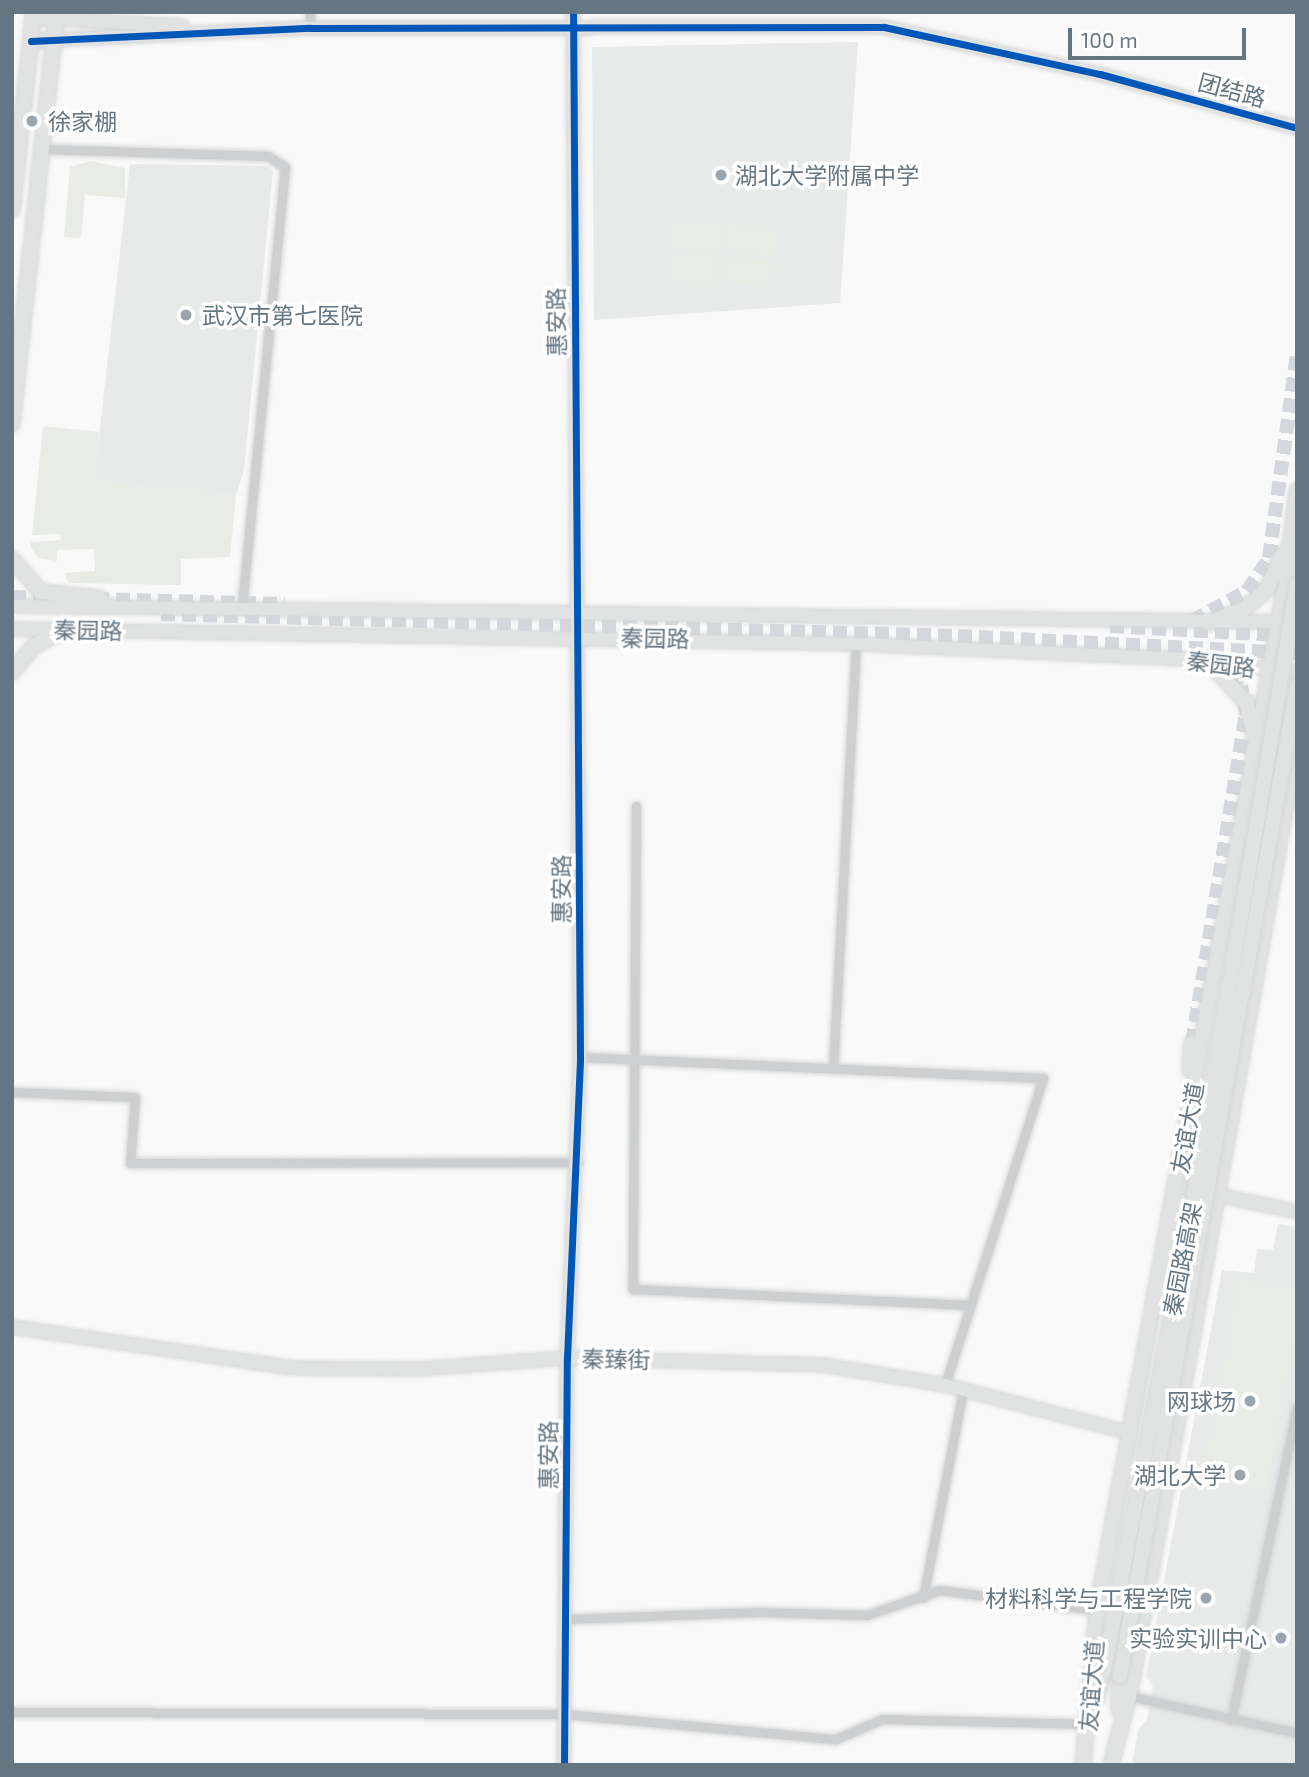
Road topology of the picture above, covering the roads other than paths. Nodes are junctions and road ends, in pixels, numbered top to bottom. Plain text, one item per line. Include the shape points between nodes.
1 (310, 12) edge
2 (573, 12) edge
3 (33, 15) edge
4 (57, 16) edge
5 (572, 27) junction
6 (310, 28) junction
7 (260, 29) junction
8 (54, 40) junction
9 (31, 41) junction
10 (1297, 128) edge
11 (43, 149) junction
12 (12, 210) edge
13 (12, 424) edge
14 (1297, 484) edge
15 (1297, 491) edge
16 (12, 559) edge
17 (1297, 585) edge
18 (12, 606) edge
19 (108, 606) junction
20 (242, 608) junction
21 (580, 613) junction
22 (1289, 622) edge
23 (1209, 623) junction
24 (12, 629) edge
25 (66, 629) junction
26 (580, 636) junction
27 (856, 643) junction
28 (1207, 660) junction
29 (1270, 670) junction
30 (12, 672) edge
31 (1297, 673) edge
32 (1297, 687) edge
33 (1297, 742) edge
34 (1254, 760) junction
35 (636, 806) dead end
36 (1192, 1043) tunnel mouth
37 (580, 1058) junction
38 (639, 1060) junction
39 (833, 1068) junction
40 (12, 1092) edge
41 (1192, 1102) junction
42 (578, 1162) junction
43 (1177, 1186) junction
44 (1218, 1195) junction
45 (1297, 1213) edge
46 (971, 1305) junction
47 (12, 1327) edge
48 (567, 1358) junction
49 (946, 1385) junction
50 (963, 1391) junction
51 (1297, 1408) edge
52 (1131, 1433) junction
53 (923, 1598) junction
54 (1097, 1610) junction
55 (567, 1619) junction
56 (1129, 1696) junction
57 (12, 1712) edge
58 (564, 1714) junction
59 (1231, 1720) junction
60 (1090, 1724) junction
61 (1118, 1725) junction
62 (1297, 1733) edge
63 (564, 1765) edge
64 (1083, 1765) edge
65 (1111, 1765) edge

1 - 6 street
2 - 5 street, 惠安路
3 - 4 street, 团结路
3 - 9 main road
4 - 7 street, 团结路
4 - 8 main road
5 - 6 street, 团结路
5 - 10 street, 团结路 via 884,27 1088,71
5 - 21 street, 惠安路
6 - 7 street, 团结路
7 - 8 street, 团结路
8 - 9 street, 团结路
8 - 11 main road
9 - 12 main road
11 - 13 main road
11 - 20 street via 268,156 285,167
14 - 23 main road via 1279,569 1267,590 1244,609
15 - 22 main road, 友谊大道
16 - 19 main road via 41,592 98,598
17 - 60 main road, 秦园路高架, bridge via 1192,1204
18 - 19 street, 秦园路
19 - 20 street, 秦园路
20 - 21 street, 秦园路
21 - 23 street, 秦园路
21 - 26 street, 惠安路
22 - 23 street, 秦园路
22 - 29 main road, 友谊大道
24 - 25 street, 秦园路
25 - 26 street, 秦园路
25 - 30 main road via 34,646
26 - 27 street, 秦园路
26 - 37 street, 惠安路
27 - 28 street, 秦园路
27 - 39 street
28 - 29 street, 秦园路
28 - 34 main road via 1247,703
29 - 31 street, 秦园路
29 - 34 main road, 友谊大道
32 - 61 main road, 秦园路高架, bridge via 1120,1676
33 - 44 main road, 友谊大道
34 - 41 main road, 友谊大道
35 - 38 street
36 - 41 main road
37 - 38 street
37 - 42 street, 惠安路
38 - 39 street
38 - 46 street via 633,1289
39 - 46 street via 1043,1077
40 - 42 street via 135,1097 130,1163
41 - 43 main road, 友谊大道
42 - 48 street, 惠安路
43 - 44 street
43 - 52 main road, 友谊大道
44 - 45 street
44 - 56 main road, 友谊大道
46 - 49 street
47 - 48 street, 秦臻街 via 293,1368 418,1369
48 - 49 street, 秦臻街 via 822,1365
48 - 55 street, 惠安路
49 - 50 street, 秦臻街
50 - 52 street, 秦臻街
50 - 53 street
51 - 59 street
52 - 54 main road, 友谊大道
53 - 54 street via 939,1590
53 - 55 street via 867,1615 758,1612
54 - 60 main road, 友谊大道
55 - 58 street, 惠安路
56 - 59 street
56 - 61 main road, 友谊大道
57 - 58 street
58 - 60 street via 836,1739 882,1719
58 - 63 street, 惠安路
59 - 62 street
60 - 64 main road, 友谊大道
61 - 65 main road, 友谊大道

